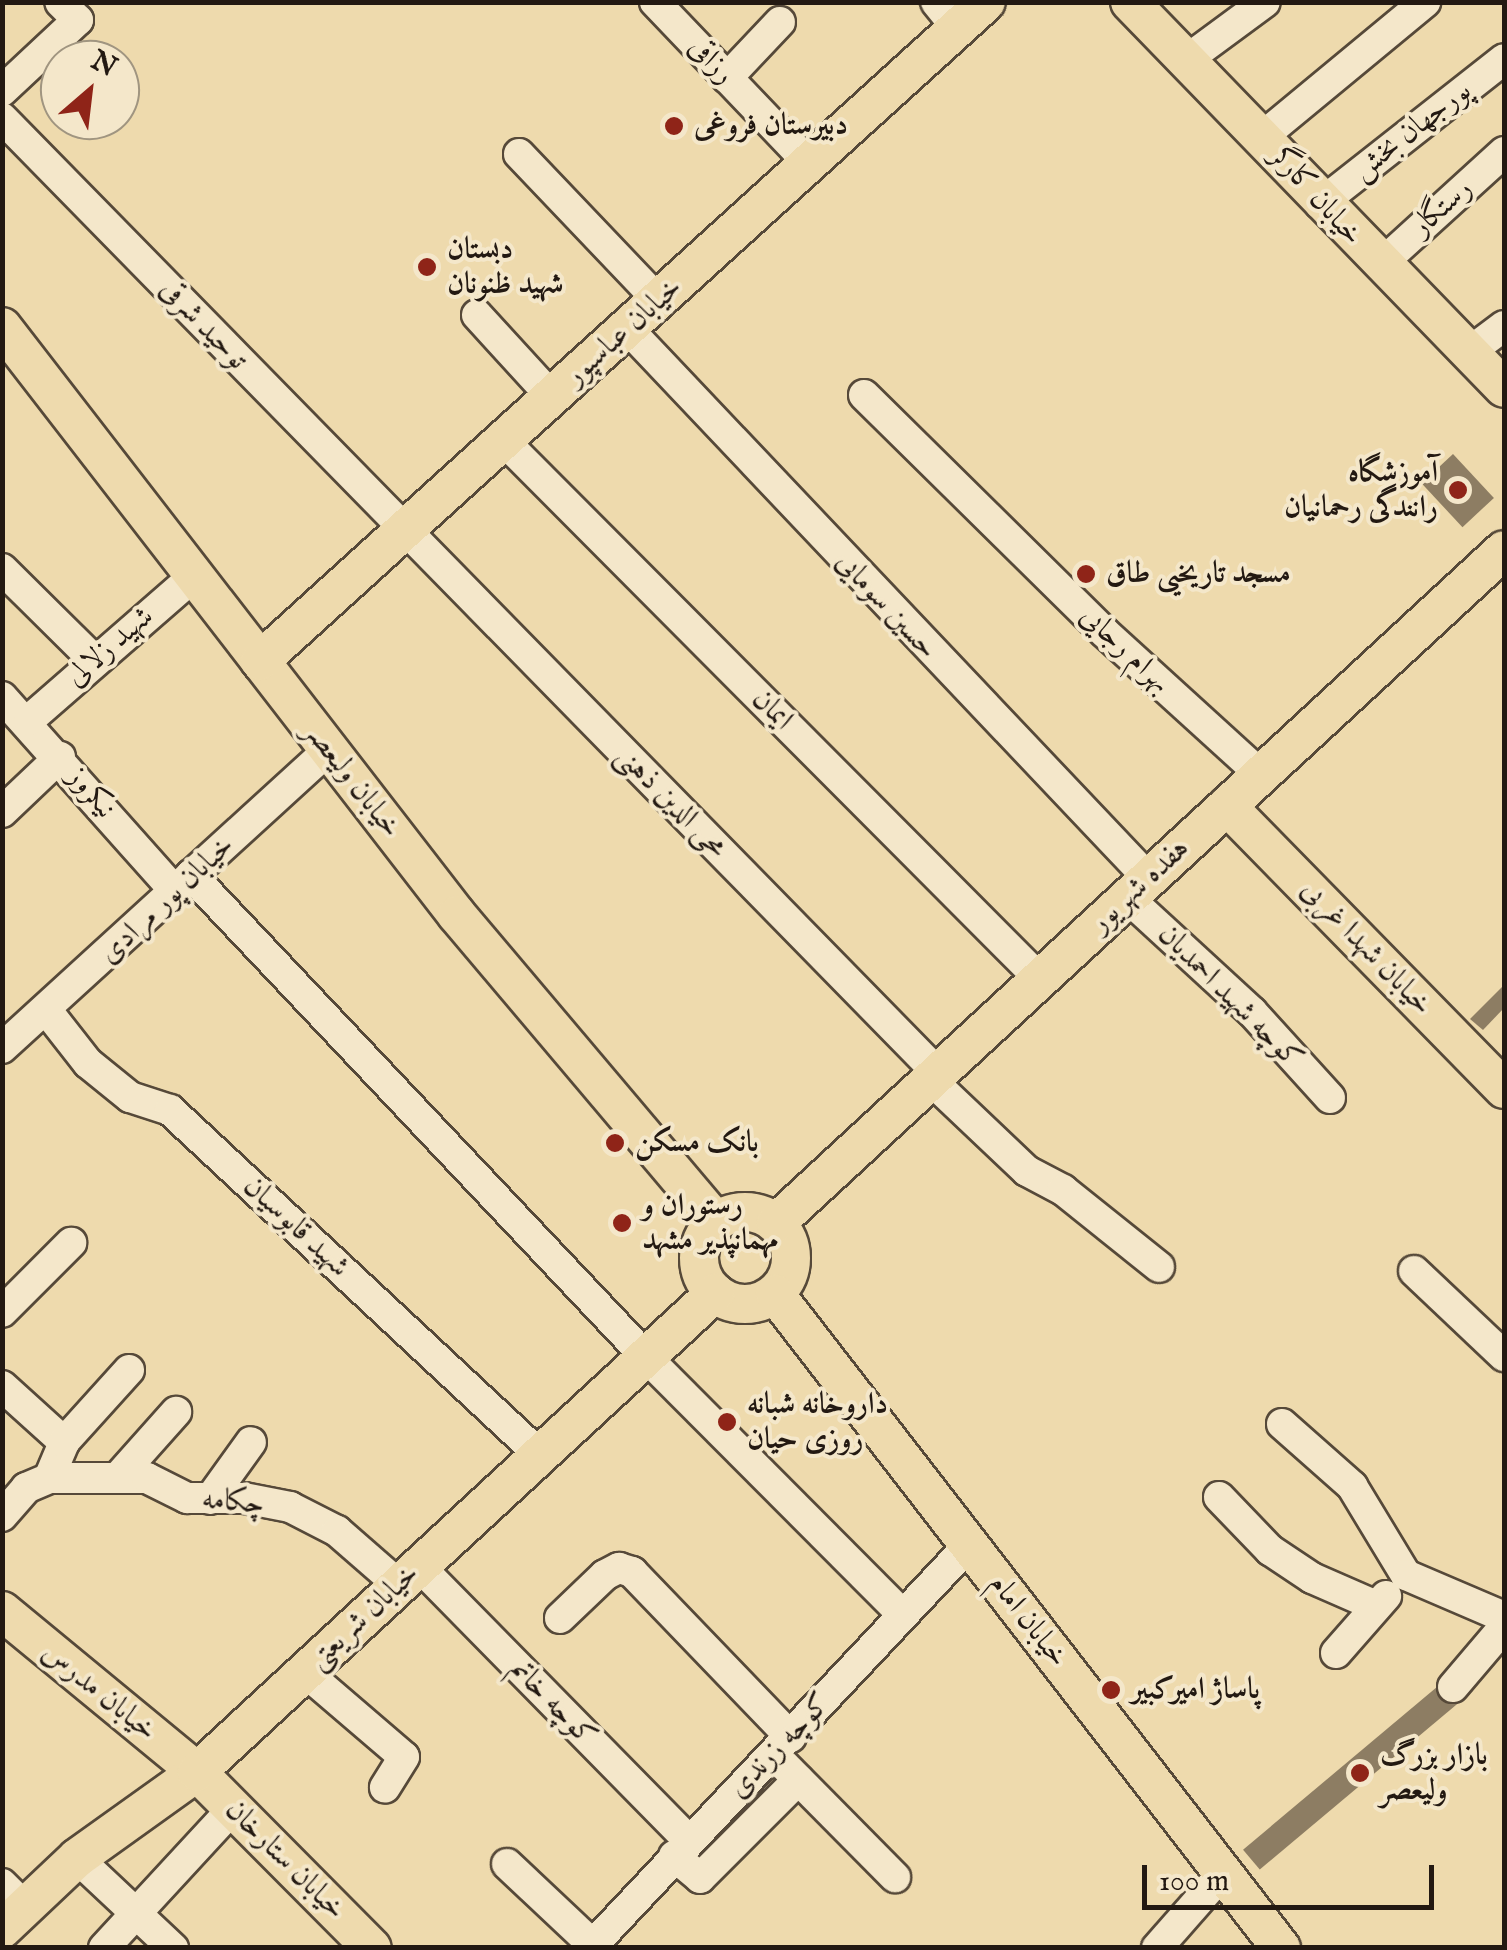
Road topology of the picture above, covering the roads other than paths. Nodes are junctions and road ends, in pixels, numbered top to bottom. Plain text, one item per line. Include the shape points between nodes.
1 (60, 2) edge
2 (655, 2) edge
3 (986, 2) edge
4 (1130, 2) edge
5 (1264, 2) edge
6 (1424, 2) edge
7 (945, 13) edge
8 (780, 22) dead end
9 (1504, 59) edge
10 (1185, 61) junction
11 (727, 78) junction
12 (2, 92) edge
13 (2, 118) edge
14 (1262, 136) junction
15 (1504, 152) edge
16 (519, 154) dead end
17 (808, 162) junction
18 (1320, 204) junction
19 (1380, 265) junction
20 (659, 301) junction
21 (477, 315) dead end
22 (1504, 326) edge
23 (2, 327) edge
24 (628, 328) junction
25 (1468, 353) junction
26 (1504, 388) edge
27 (864, 396) dead end
28 (552, 397) junction
29 (504, 441) junction
30 (404, 532) junction
31 (1504, 550) edge
32 (2, 569) edge
33 (194, 576) junction
34 (93, 659) junction
35 (260, 661) junction
36 (2, 698) edge
37 (28, 720) junction
38 (328, 749) junction
39 (60, 757) junction
40 (1262, 774) junction
41 (1228, 806) junction
42 (2, 812) edge
43 (183, 883) junction
44 (1138, 888) junction
45 (1040, 979) junction
46 (48, 1012) junction
47 (2, 1048) edge
48 (935, 1076) junction
49 (1504, 1089) edge
50 (1330, 1098) dead end
51 (716, 1222) junction
52 (776, 1223) junction
53 (71, 1244) dead end
54 (1159, 1267) dead end
55 (1414, 1271) dead end
56 (714, 1293) junction
57 (774, 1294) junction
58 (2, 1312) edge
59 (1504, 1356) edge
60 (646, 1357) junction
61 (129, 1370) dead end
62 (2, 1386) edge
63 (176, 1412) dead end
64 (1282, 1424) dead end
65 (64, 1442) junction
66 (252, 1442) dead end
67 (540, 1455) junction
68 (119, 1476) junction
69 (49, 1478) junction
70 (1219, 1497) dead end
71 (210, 1499) junction
72 (2, 1516) edge
73 (969, 1544) junction
74 (1406, 1575) junction
75 (409, 1576) junction
76 (1376, 1606) junction
77 (2, 1611) edge
78 (902, 1614) junction
79 (1504, 1616) edge
80 (560, 1618) dead end
81 (1504, 1627) edge
82 (1336, 1653) dead end
83 (304, 1672) junction
84 (1453, 1687) dead end
85 (783, 1747) junction
86 (197, 1772) junction
87 (798, 1780) junction
88 (385, 1787) dead end
89 (233, 1808) junction
90 (681, 1848) junction
91 (77, 1858) junction
92 (507, 1864) dead end
93 (1223, 1873) junction
94 (895, 1876) dead end
95 (10, 1907) edge
96 (135, 1910) junction
97 (593, 1947) edge
98 (104, 1948) edge
99 (173, 1948) edge
100 (372, 1948) edge
101 (1157, 1948) edge
102 (1281, 1948) edge

1 - 12 street via 78,20
2 - 11 street, رزاقی
3 - 7 main road, خیابان عباسپور
4 - 10 main road, خیابان کارگر
5 - 10 street
6 - 14 street
7 - 17 main road, خیابان عباسپور
8 - 11 street
9 - 18 street, پورجهان بخش
10 - 14 main road, خیابان کارگر
11 - 17 street, رزاقی
13 - 30 street, توحید شرقی
14 - 18 main road, خیابان کارگر
15 - 19 street, رستگار
16 - 20 street
17 - 20 main road, خیابان عباسپور
18 - 19 main road, خیابان کارگر
19 - 25 main road, خیابان کارگر
20 - 24 main road, خیابان عباسپور
21 - 28 street
22 - 25 street
23 - 33 main road, خیابان ولیعصر
24 - 28 main road, خیابان عباسپور
24 - 44 street, حسین سومایی
25 - 26 main road, خیابان کارگر
27 - 40 street, بهرام رجایی via 1104,632
28 - 29 main road, خیابان عباسپور
29 - 30 main road, خیابان عباسپور
29 - 45 street, ایمان
30 - 35 main road, خیابان عباسپور
30 - 48 street, محی الدین ذهنی
31 - 40 main road, هفده شهریور
32 - 34 street
33 - 34 street, شهید زلالی
33 - 35 main road, خیابان ولیعصر
34 - 37 street, شهید زلالی
35 - 38 main road, خیابان ولیعصر
36 - 37 street, نیکروز
37 - 39 street, نیکروز
38 - 43 street, خیابان پور مرادی
38 - 51 main road, خیابان ولیعصر
39 - 42 street
39 - 43 street, نیکروز
40 - 41 main road, هفده شهریور
41 - 44 main road, هفده شهریور
41 - 49 main road, خیابان شهدا غربی
43 - 46 street, خیابان پور مرادی
43 - 60 street, نیکروز
44 - 45 main road, هفده شهریور
44 - 50 street, کوچه شهید احمدیان
45 - 48 main road, هفده شهریور
46 - 47 street, خیابان پور مرادی
46 - 67 street, شهید قابوسیان via 88,1062 130,1098 170,1110
48 - 52 main road, هفده شهریور
48 - 54 street, محی الدین ذهنی via 1028,1171 1064,1190
51 - 52 main road via 753,1212
51 - 56 main road via 700,1249 704,1280
52 - 57 main road via 792,1251 785,1282
53 - 58 street
55 - 59 street
56 - 57 main road via 738,1304
56 - 60 main road, خیابان شریعتی
57 - 73 main road, خیابان امام
60 - 67 main road, خیابان شریعتی
60 - 78 street, نیکروز
61 - 65 street
62 - 65 street
63 - 68 street
64 - 74 street via 1352,1486
65 - 69 street
66 - 71 street
67 - 75 main road, خیابان شریعتی
68 - 69 street, چکامه
68 - 71 street, چکامه
69 - 72 street via 26,1488
70 - 76 street via 1270,1550 1312,1578
71 - 75 street, چکامه via 290,1508
73 - 78 street, کوچه زرندی
73 - 93 main road, خیابان امام
74 - 76 street
74 - 79 street
75 - 83 main road, خیابان شریعتی
75 - 90 street, کوچه خاتم
76 - 82 street
77 - 86 main road, خیابان مدرس
78 - 85 street, کوچه زرندی
80 - 85 street via 604,1575 619,1568 632,1572
81 - 84 street
83 - 86 main road, خیابان شریعتی
83 - 88 street via 404,1758
85 - 87 street
85 - 90 street, کوچه زرندی
86 - 89 main road, خیابان ستارخان
86 - 91 main road, خیابان شریعتی
87 - 90 street via 700,1878
87 - 94 street
89 - 96 street
89 - 100 main road, خیابان ستارخان
90 - 97 street, کوچه زرندی
91 - 95 main road, خیابان شریعتی
91 - 96 street
92 - 97 street
93 - 101 street
93 - 102 main road, خیابان امام
96 - 98 street
96 - 99 street

